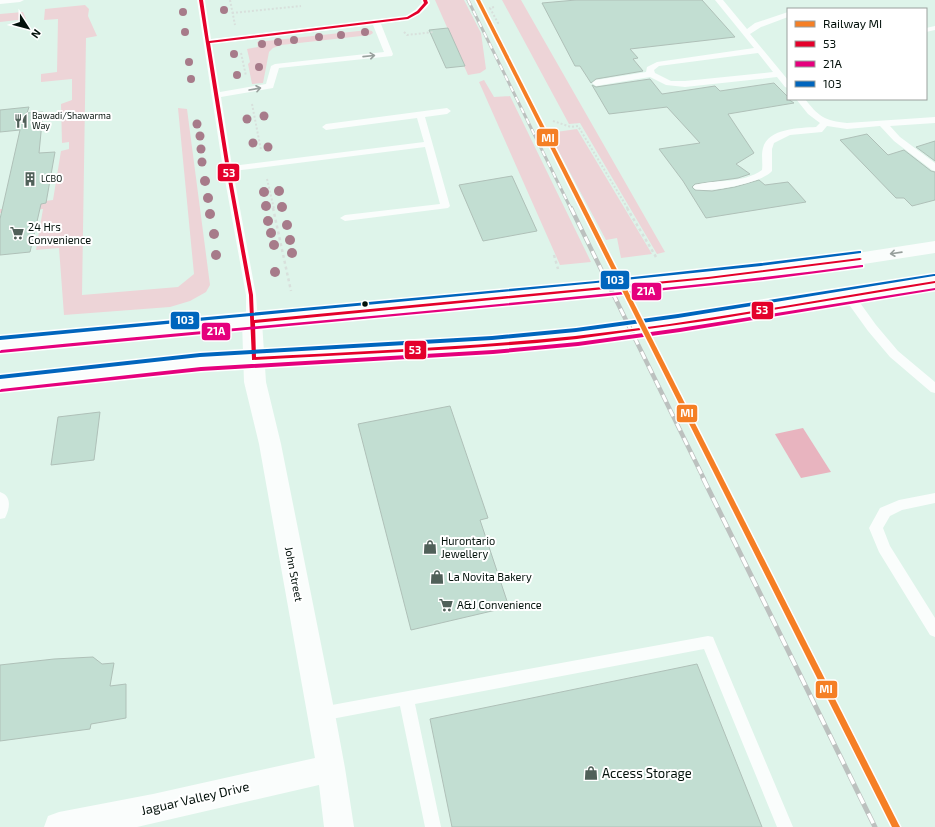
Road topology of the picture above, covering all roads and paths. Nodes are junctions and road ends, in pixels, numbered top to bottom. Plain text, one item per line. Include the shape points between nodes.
1 (20, 0) edge
2 (201, 0) edge
3 (230, 0) edge
4 (424, 0) edge
5 (719, 0) edge
6 (0, 2) edge
7 (301, 6) dead end
8 (494, 7) dead end
9 (232, 13) junction
10 (787, 14) edge
11 (376, 22) junction
12 (497, 24) dead end
13 (236, 30) dead end
14 (403, 31) dead end
15 (434, 32) dead end
16 (746, 33) junction
17 (208, 42) junction
18 (240, 46) dead end
19 (760, 50) junction
20 (652, 74) junction
21 (779, 74) junction
22 (247, 83) dead end
23 (596, 83) dead end
24 (787, 84) edge
25 (217, 96) junction
26 (250, 98) dead end
27 (801, 100) edge
28 (447, 111) dead end
29 (420, 115) junction
30 (935, 120) edge
31 (553, 121) dead end
32 (825, 123) junction
33 (883, 124) junction
34 (326, 127) dead end
35 (429, 144) junction
36 (262, 155) dead end
37 (935, 168) edge
38 (228, 169) junction
39 (267, 177) dead end
40 (698, 187) dead end
41 (345, 218) dead end
42 (935, 248) edge
43 (554, 255) dead end
44 (656, 257) dead end
45 (558, 269) dead end
46 (935, 282) edge
47 (291, 292) dead end
48 (849, 296) junction
49 (252, 322) junction
50 (0, 345) edge
51 (254, 359) junction
52 (0, 384) edge
53 (935, 389) edge
54 (0, 497) edge
55 (935, 498) edge
56 (0, 514) edge
57 (935, 631) edge
58 (406, 698) junction
59 (321, 714) junction
60 (331, 768) junction
61 (59, 827) edge
62 (339, 827) edge
63 (433, 827) edge
64 (785, 827) edge

1 - 6 lane
2 - 17 lane
3 - 9 path
4 - 11 lane via 426,3 416,14 408,18
5 - 16 lane
7 - 9 path
8 - 12 path via 490,8
9 - 13 path
10 - 16 lane via 758,25
11 - 17 lane
25 -> 11 lane via 270,86 275,66 389,54
14 - 15 path via 407,35
16 - 19 lane
17 - 25 lane
18 - 22 path
19 - 20 lane via 657,64 650,69
19 - 21 lane
20 - 21 lane via 669,83 685,84
20 - 23 lane
21 - 24 lane
25 - 38 lane
26 - 36 path
27 - 32 lane via 816,119
28 - 29 lane
29 - 34 lane
29 - 35 lane
30 - 33 lane
31 - 44 path via 571,127 578,126
32 - 33 lane via 847,126
32 - 40 lane via 819,130 773,138 768,146 767,171 762,176
33 - 37 lane via 897,139
35 - 38 lane
35 - 41 lane via 445,206
38 - 49 lane via 251,295
39 - 47 path
42 -> 49 main road via 784,269
43 - 45 path
46 - 48 main road
48 - 51 main road via 577,337 494,345
48 - 53 lane via 894,354
49 - 50 main road
49 - 51 main road, John Street
51 - 52 main road via 200,362
51 - 59 main road, John Street via 254,382 270,444
54 - 56 lane via 3,499
55 - 57 lane via 899,505 885,512 876,528 884,548
58 - 59 lane
58 - 63 lane
58 - 64 lane via 708,642
59 - 60 main road, John Street
60 - 61 main road, Jaguar Valley Drive via 153,809
60 - 62 main road, John Street

